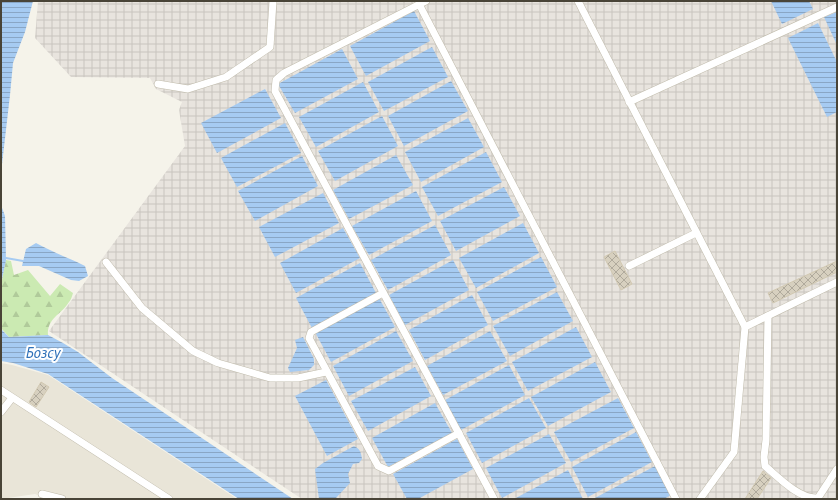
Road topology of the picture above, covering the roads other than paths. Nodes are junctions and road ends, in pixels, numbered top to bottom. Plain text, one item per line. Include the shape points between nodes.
1 (273, 1) edge
2 (578, 1) edge
3 (423, 3) edge
4 (837, 7) edge
5 (158, 84) dead end
6 (630, 102) junction
7 (696, 233) junction
8 (106, 262) dead end
9 (629, 266) dead end
10 (837, 282) edge
11 (383, 293) junction
12 (768, 316) junction
13 (745, 327) junction
14 (326, 372) junction
15 (1, 390) edge
16 (12, 398) junction
17 (1, 412) edge
18 (459, 433) junction
19 (837, 469) edge
20 (42, 494) dead end
21 (62, 499) edge
22 (169, 499) edge
23 (494, 499) edge
24 (676, 499) edge
25 (700, 499) edge

1 - 5 street via 270,47 226,77 188,89
2 - 6 street
3 - 11 street via 276,80 275,90
3 - 24 street
4 - 6 street
6 - 7 street
7 - 9 street
7 - 13 street
8 - 14 street via 142,308 193,351 218,363 270,378 298,378
10 - 12 street
11 - 14 street via 311,332 308,338
11 - 18 street
12 - 13 street
12 - 19 street via 765,466 811,499 818,498
13 - 25 street via 734,452
14 - 18 street via 381,468 389,471
15 - 16 street
16 - 17 street
16 - 22 street
18 - 23 street
20 - 21 street

